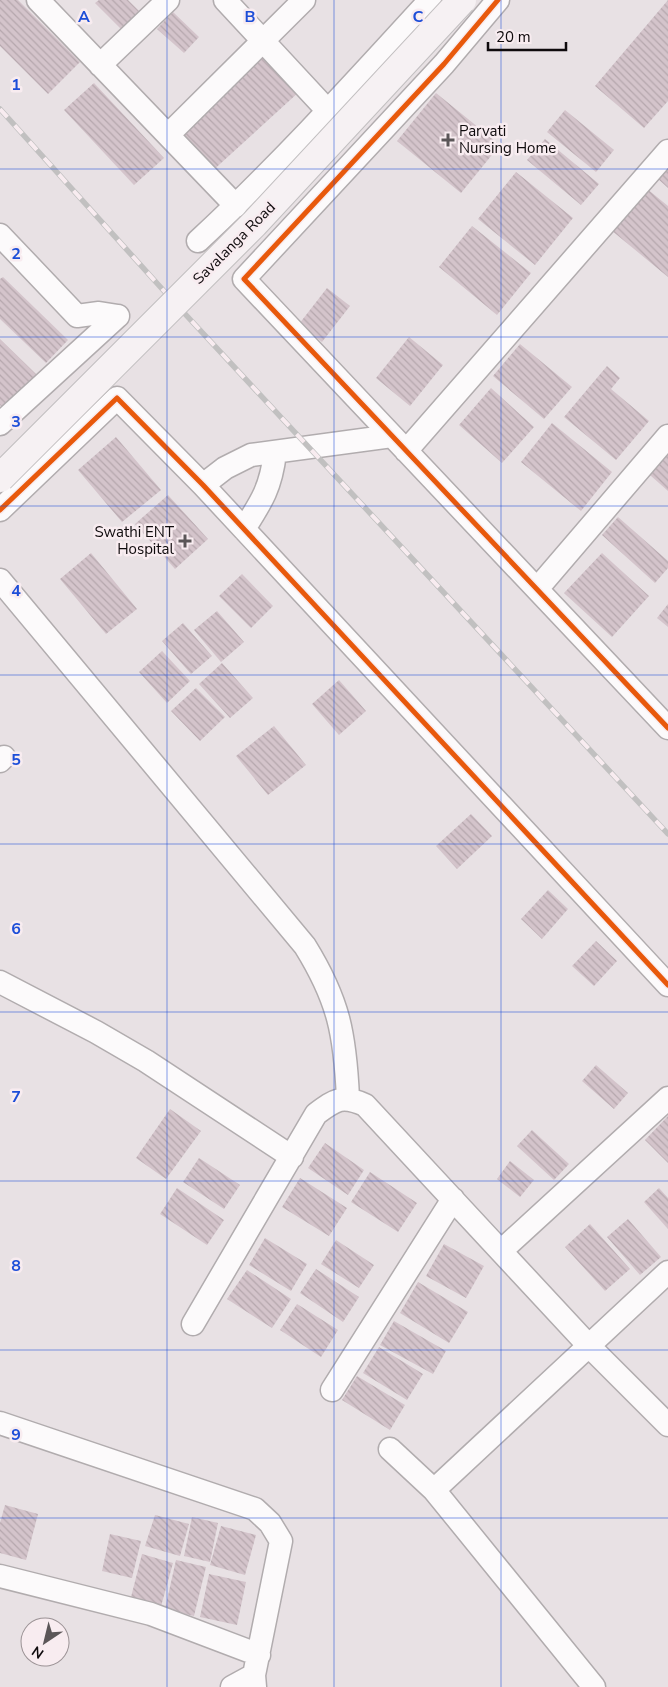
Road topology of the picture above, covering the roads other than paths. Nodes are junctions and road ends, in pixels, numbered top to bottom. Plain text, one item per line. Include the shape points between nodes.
1 (38, 0) edge
2 (168, 0) edge
3 (225, 0) edge
4 (304, 0) edge
5 (430, 0) edge
6 (462, 0) edge
7 (498, 0) edge
8 (262, 40) junction
9 (100, 65) junction
10 (328, 111) junction
11 (168, 136) junction
12 (668, 151) edge
13 (236, 206) junction
14 (0, 235) edge
15 (198, 240) dead end
16 (0, 424) edge
17 (668, 436) edge
18 (399, 443) junction
19 (275, 453) junction
20 (0, 478) edge
21 (203, 486) junction
22 (0, 510) edge
23 (244, 529) junction
24 (0, 580) edge
25 (537, 589) junction
26 (668, 728) edge
27 (0, 982) edge
28 (668, 985) edge
29 (348, 1098) junction
30 (668, 1098) edge
31 (292, 1157) junction
32 (453, 1199) junction
33 (501, 1251) junction
34 (668, 1272) edge
35 (193, 1324) dead end
36 (589, 1346) junction
37 (332, 1390) dead end
38 (0, 1423) edge
39 (668, 1425) edge
40 (390, 1449) dead end
41 (434, 1490) junction
42 (0, 1576) edge
43 (256, 1672) edge
44 (232, 1687) edge
45 (594, 1687) edge

1 - 9 street
2 - 9 street
3 - 8 street
4 - 8 street
5 - 10 street
6 - 20 main road, Savalanga Road, bridge via 254,224
7 - 18 street via 444,64 244,279
8 - 10 street
8 - 11 street
9 - 11 street
10 - 13 street
11 - 13 street
12 - 18 street
13 - 15 street
14 - 16 street via 77,316 99,313 118,316
17 - 25 street
18 - 19 street
18 - 25 street
19 - 21 street via 251,455 225,468
19 - 23 street via 265,497
21 - 22 street via 117,398
21 - 23 street
23 - 28 street
24 - 29 street via 305,946 336,1007 346,1050
25 - 26 street
27 - 31 street via 146,1061
29 - 31 street via 332,1102 316,1114
29 - 32 street via 366,1105
30 - 33 street
31 - 35 street
32 - 33 street
32 - 37 street
33 - 36 street
34 - 36 street
36 - 39 street
36 - 41 street
38 - 43 street via 255,1509 281,1540
40 - 41 street
41 - 45 street
42 - 43 street via 151,1614
43 - 44 street

